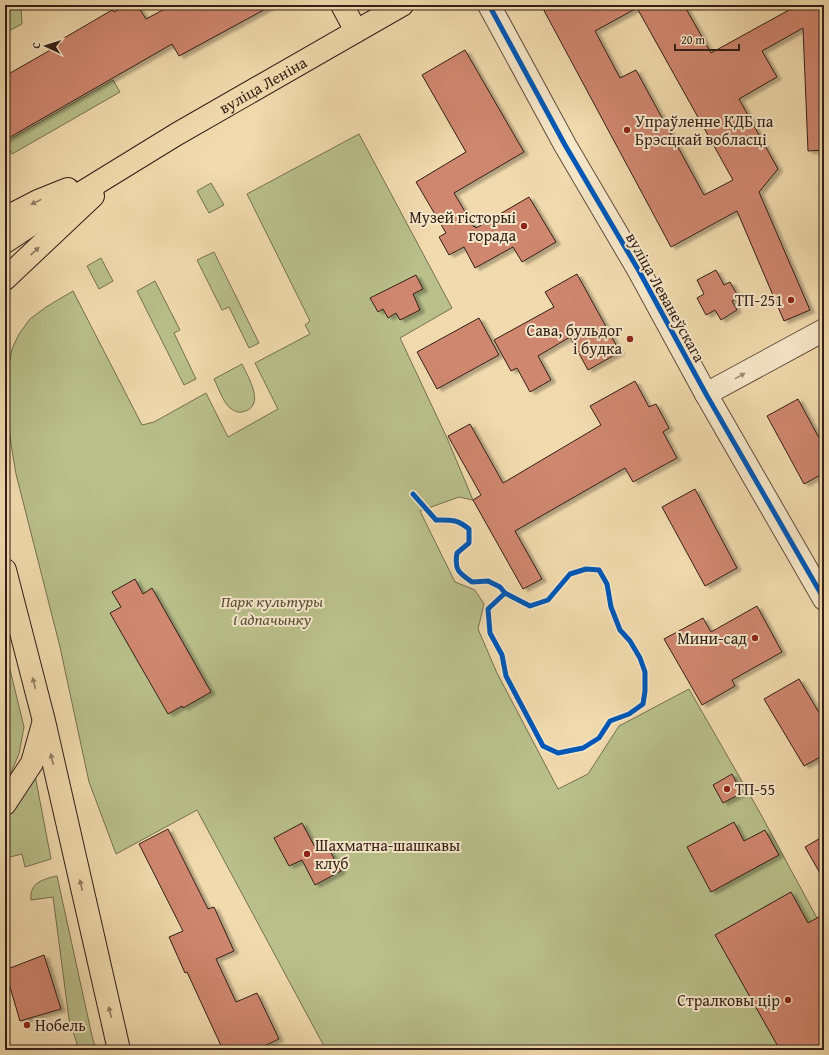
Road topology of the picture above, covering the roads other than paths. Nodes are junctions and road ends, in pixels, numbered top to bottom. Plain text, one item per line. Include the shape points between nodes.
1 (342, 5) edge
2 (402, 5) edge
3 (489, 5) edge
4 (356, 31) junction
5 (124, 167) junction
6 (5, 218) edge
7 (5, 242) edge
8 (6, 279) edge
9 (824, 330) edge
10 (706, 394) junction
11 (5, 570) edge
12 (824, 599) edge
13 (44, 721) junction
14 (5, 804) edge
15 (119, 1050) edge

1 - 4 main road
2 - 4 main road, вуліца Леніна
3 - 10 street, вуліца Леванеўскага
4 - 5 main road, вуліца Леніна
5 -> 6 main road via 38,201
5 - 7 main road, вуліца Леніна
8 -> 5 main road, вуліца Леніна
10 -> 9 street
10 - 12 street, вуліца Леванеўскага
13 -> 11 main road
13 - 14 main road via 32,763
15 -> 13 main road

